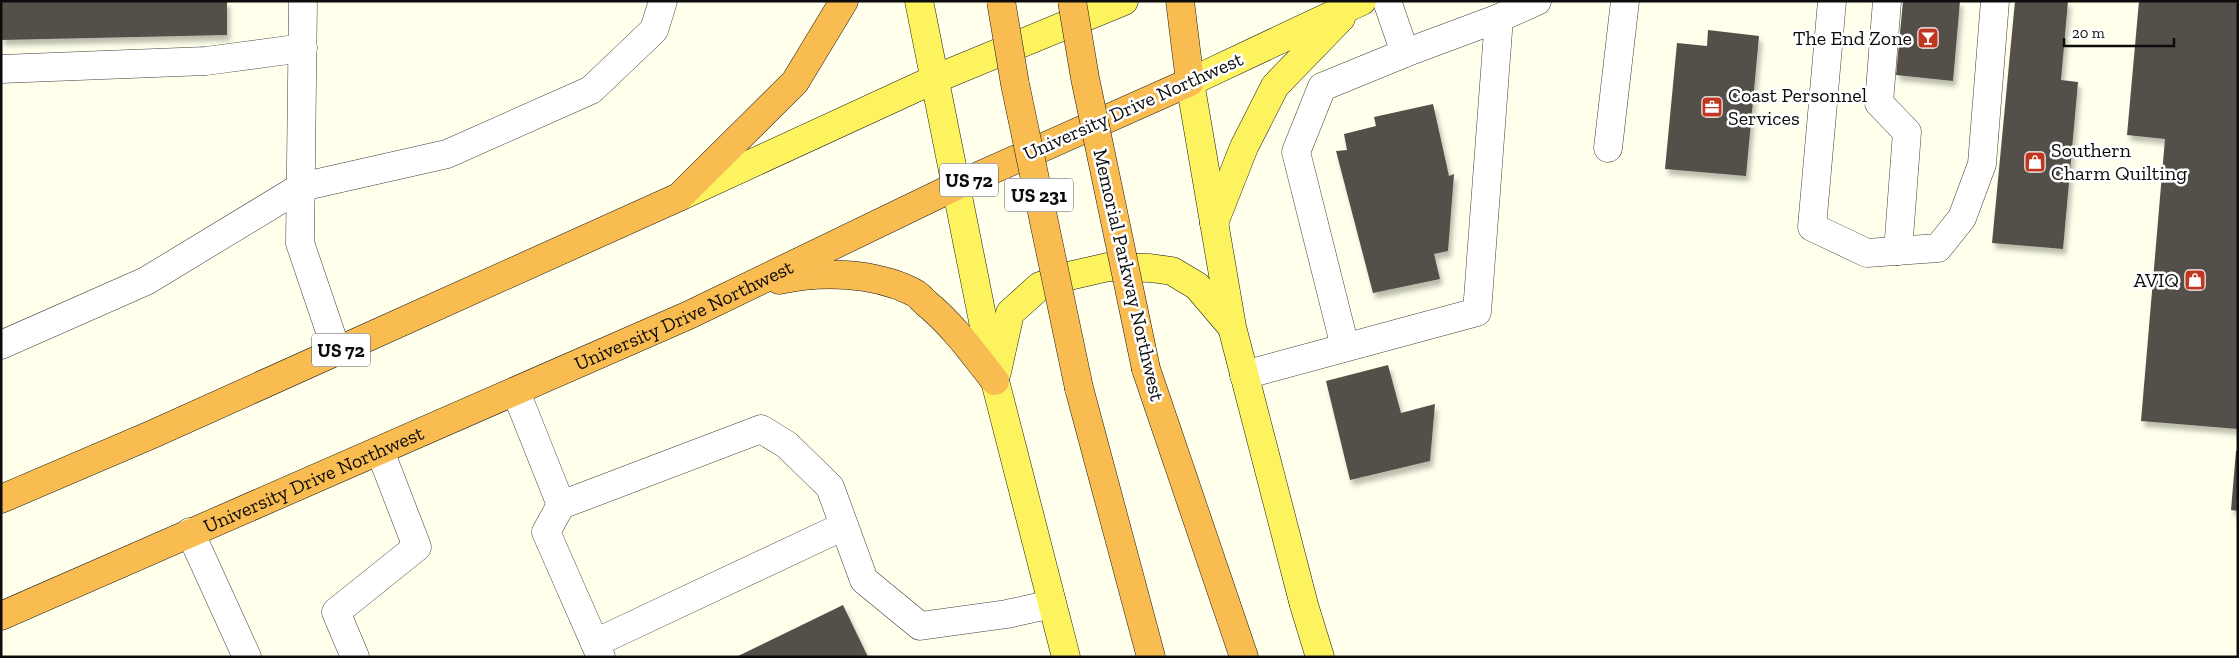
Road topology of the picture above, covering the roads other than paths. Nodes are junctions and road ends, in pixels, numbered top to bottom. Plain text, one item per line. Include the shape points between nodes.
1 (303, 1) edge
2 (663, 1) edge
3 (844, 1) edge
4 (919, 1) edge
5 (1002, 1) edge
6 (1072, 1) edge
7 (1124, 1) edge
8 (1180, 1) edge
9 (1387, 1) edge
10 (1537, 1) edge
11 (1625, 1) edge
12 (1832, 1) edge
13 (1887, 1) edge
14 (1995, 1) edge
15 (1357, 3) edge
16 (1498, 18) junction
17 (303, 48) junction
18 (1405, 52) junction
19 (1, 69) edge
20 (935, 79) junction
21 (1190, 82) junction
22 (1608, 148) dead end
23 (956, 186) junction
24 (301, 187) junction
25 (679, 197) junction
26 (1213, 224) junction
27 (1898, 251) junction
28 (751, 286) junction
29 (1232, 327) junction
30 (1, 345) edge
31 (1345, 347) junction
32 (337, 352) junction
33 (1244, 375) junction
34 (995, 381) junction
35 (516, 392) junction
36 (380, 451) junction
37 (1, 499) edge
38 (561, 505) junction
39 (844, 526) junction
40 (190, 532) junction
41 (1052, 604) junction
42 (1, 616) edge
43 (598, 650) edge
44 (248, 657) edge
45 (355, 657) edge
46 (1066, 657) edge
47 (1151, 657) edge
48 (1244, 657) edge
49 (1320, 657) edge

1 - 17 street
2 - 24 street via 654,30 591,90 447,154
3 - 25 highway, US 72 via 795,82
4 - 20 main road
5 - 47 highway, US 231, bridge via 1015,84 1079,388
6 - 48 highway, Memorial Parkway Northwest, bridge via 1146,369
7 - 20 main road, US 72
8 - 21 highway
9 - 18 street
10 - 16 street
11 - 22 street
12 - 27 street via 1812,227 1867,254
13 - 27 street via 1880,103 1907,132
14 - 27 street via 1982,164 1962,218 1938,248
15 - 21 main road, University Drive Northwest
15 - 26 main road via 1275,86 1244,147
16 - 18 street
16 - 31 street via 1477,312
17 - 19 street via 206,61
17 - 24 street
18 - 31 street via 1322,87 1296,152
20 - 23 main road
20 - 25 main road, US 72
21 - 23 highway, University Drive Northwest / US 72
21 - 26 main road
23 - 28 highway, University Drive Northwest / US 72
23 - 34 main road
24 - 30 street via 146,281
24 - 32 street via 300,243
25 - 32 highway, US 72
26 - 29 main road
28 - 34 highway via 802,275 844,275 882,280 913,291 947,320
28 - 35 highway, University Drive Northwest / US 72
29 - 33 main road
29 - 34 main road via 1197,286 1172,271 1108,267 1040,286 1010,312
31 - 33 street
32 - 37 highway, US 72
33 - 49 main road
34 - 41 main road
35 - 36 highway, University Drive Northwest / US 72
35 - 38 street
36 - 40 highway, University Drive Northwest / US 72
36 - 45 street via 417,547 336,612
38 - 39 street via 762,429 787,445 830,487
38 - 43 street via 546,532
39 - 41 street via 864,580 920,626
39 - 43 street
40 - 42 highway, University Drive Northwest / US 72
40 - 44 street
41 - 46 main road

